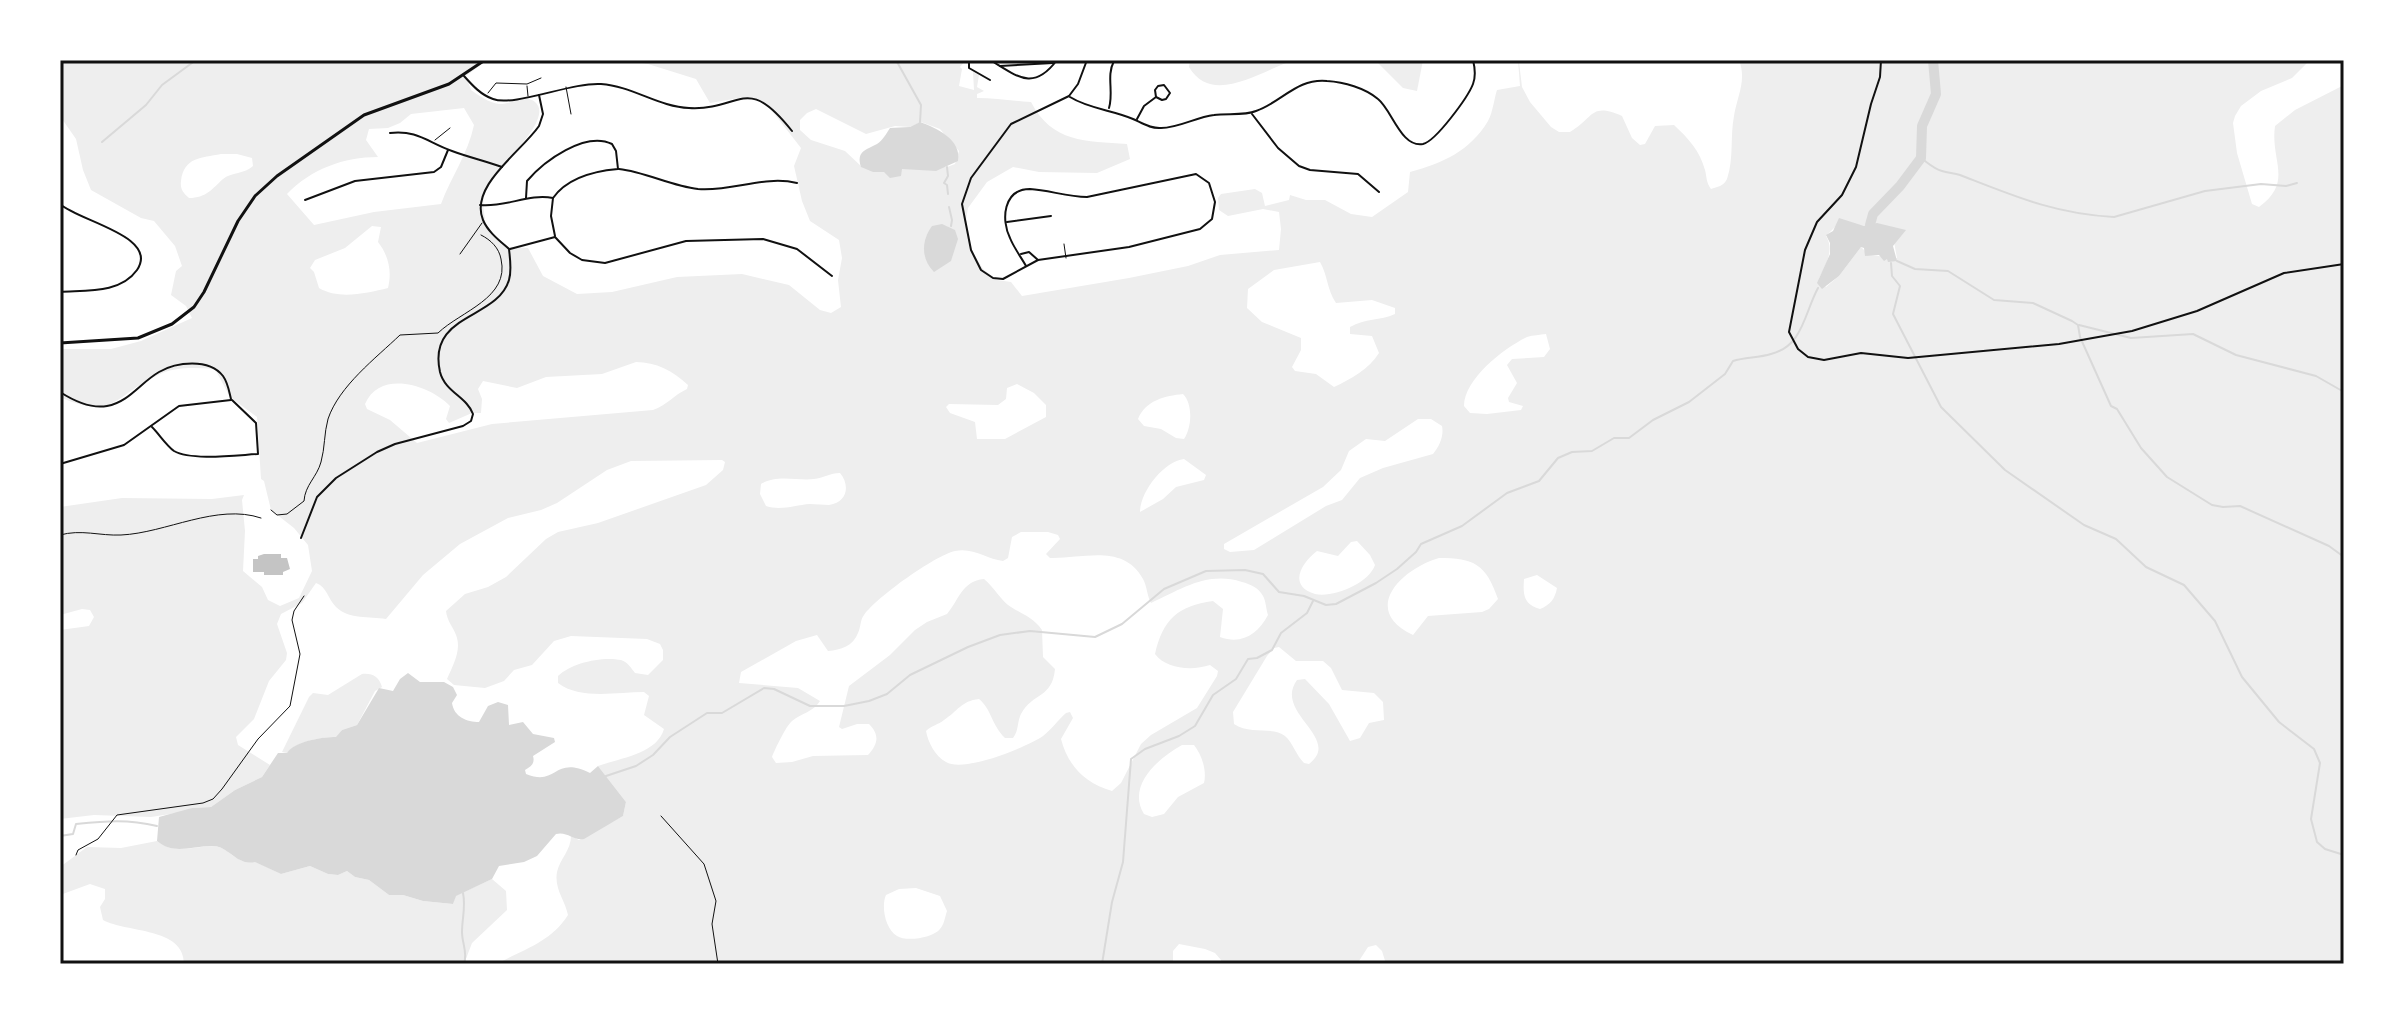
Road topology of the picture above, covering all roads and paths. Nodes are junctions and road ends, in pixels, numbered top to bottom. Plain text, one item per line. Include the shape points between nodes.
1 (485, 60) edge
2 (969, 60) edge
3 (990, 60) edge
4 (1087, 60) edge
5 (1118, 60) edge
6 (1473, 60) edge
7 (1881, 60) edge
8 (1055, 62) edge
9 (1000, 66) junction
10 (464, 76) junction
11 (541, 78) dead end
12 (990, 80) dead end
13 (527, 84) junction
14 (566, 87) junction
15 (539, 95) junction
16 (486, 96) junction
17 (528, 96) junction
18 (1069, 96) junction
19 (1156, 97) dead end
20 (1109, 109) junction
21 (1251, 113) junction
22 (571, 114) dead end
23 (1136, 120) junction
24 (450, 128) dead end
25 (792, 131) dead end
26 (390, 133) dead end
27 (433, 142) junction
28 (448, 150) junction
29 (503, 167) junction
30 (618, 169) junction
31 (797, 183) dead end
32 (1379, 192) dead end
33 (526, 198) junction
34 (553, 198) junction
35 (305, 200) dead end
36 (60, 204) edge
37 (480, 205) junction
38 (1051, 216) dead end
39 (483, 221) junction
40 (1006, 222) junction
41 (472, 234) junction
42 (555, 237) junction
43 (1064, 244) dead end
44 (509, 249) junction
45 (460, 254) dead end
46 (1019, 254) junction
47 (1066, 258) junction
48 (1038, 260) junction
49 (2344, 264) edge
50 (1026, 266) junction
51 (832, 276) dead end
52 (60, 292) edge
53 (60, 343) edge
54 (60, 392) edge
55 (231, 399) junction
56 (152, 426) junction
57 (60, 464) edge
58 (271, 510) dead end
59 (261, 518) dead end
60 (60, 535) edge
61 (301, 538) dead end
62 (304, 596) dead end
63 (661, 816) dead end
64 (76, 855) dead end
65 (718, 964) edge

1 - 10 street
2 - 12 street via 969,68
3 - 9 street
4 - 18 street
5 - 20 street via 1111,67
6 - 21 street via 1471,88 1424,144 1406,138 1376,97 1329,81 1296,86
7 - 49 street via 1859,161 1810,234 1789,332 1808,357 1824,360 1861,353 1914,358 2132,331 2184,316 2284,273
8 - 9 street
8 - 9 street via 1034,79
10 - 16 street
10 - 53 street via 364,115 277,176 238,221 194,307 172,324 138,338
11 - 13 lane
13 - 16 lane via 496,83
13 - 17 lane
14 - 15 street
14 - 22 lane
14 - 25 street via 622,87 691,109 749,98 775,110
15 - 17 street
15 - 29 street via 539,126
16 - 17 street
18 - 20 street
18 - 50 street via 1003,131 971,178 963,201 971,250 981,270 999,279
19 - 23 street
20 - 23 street
21 - 23 street via 1202,116 1165,128
21 - 32 street via 1299,166 1358,174
24 - 27 lane
26 - 27 street via 405,131
27 - 28 street
28 - 29 street
28 - 35 street via 434,172 355,181
29 - 37 street via 486,186
30 - 31 street via 699,189 764,181
30 - 33 street via 612,144 585,143 534,173 527,181
30 - 34 street via 583,177
33 - 34 street
33 - 37 street
34 - 42 street
36 - 52 street via 130,239 141,257 136,271 117,285
37 - 39 street
38 - 40 street
39 - 41 lane
39 - 44 street
40 - 46 street
40 - 47 street via 1008,201 1030,189 1087,197 1196,174 1214,193 1215,213 1200,229
41 - 45 lane
41 - 58 path via 487,237 499,252 500,283 438,333 400,335 341,395 328,419 321,464 304,501 287,514
42 - 44 street
42 - 51 street via 582,260 605,263 686,241 763,239 797,249
43 - 47 lane
44 - 61 street via 506,288 453,326 440,351 441,376 471,408 471,421 395,444 336,478 317,497
46 - 48 street via 1029,252
46 - 50 street
47 - 48 street
48 - 50 street
54 - 55 street via 102,407 124,400 165,369 198,364 220,373
55 - 56 street via 179,406
55 - 56 street via 256,423 258,454 178,453
56 - 57 street via 124,445
59 - 60 path via 244,513 120,535
62 - 64 path via 292,620 300,654 290,706 222,789 203,803 117,815
63 - 65 path via 704,864 716,901 712,924

